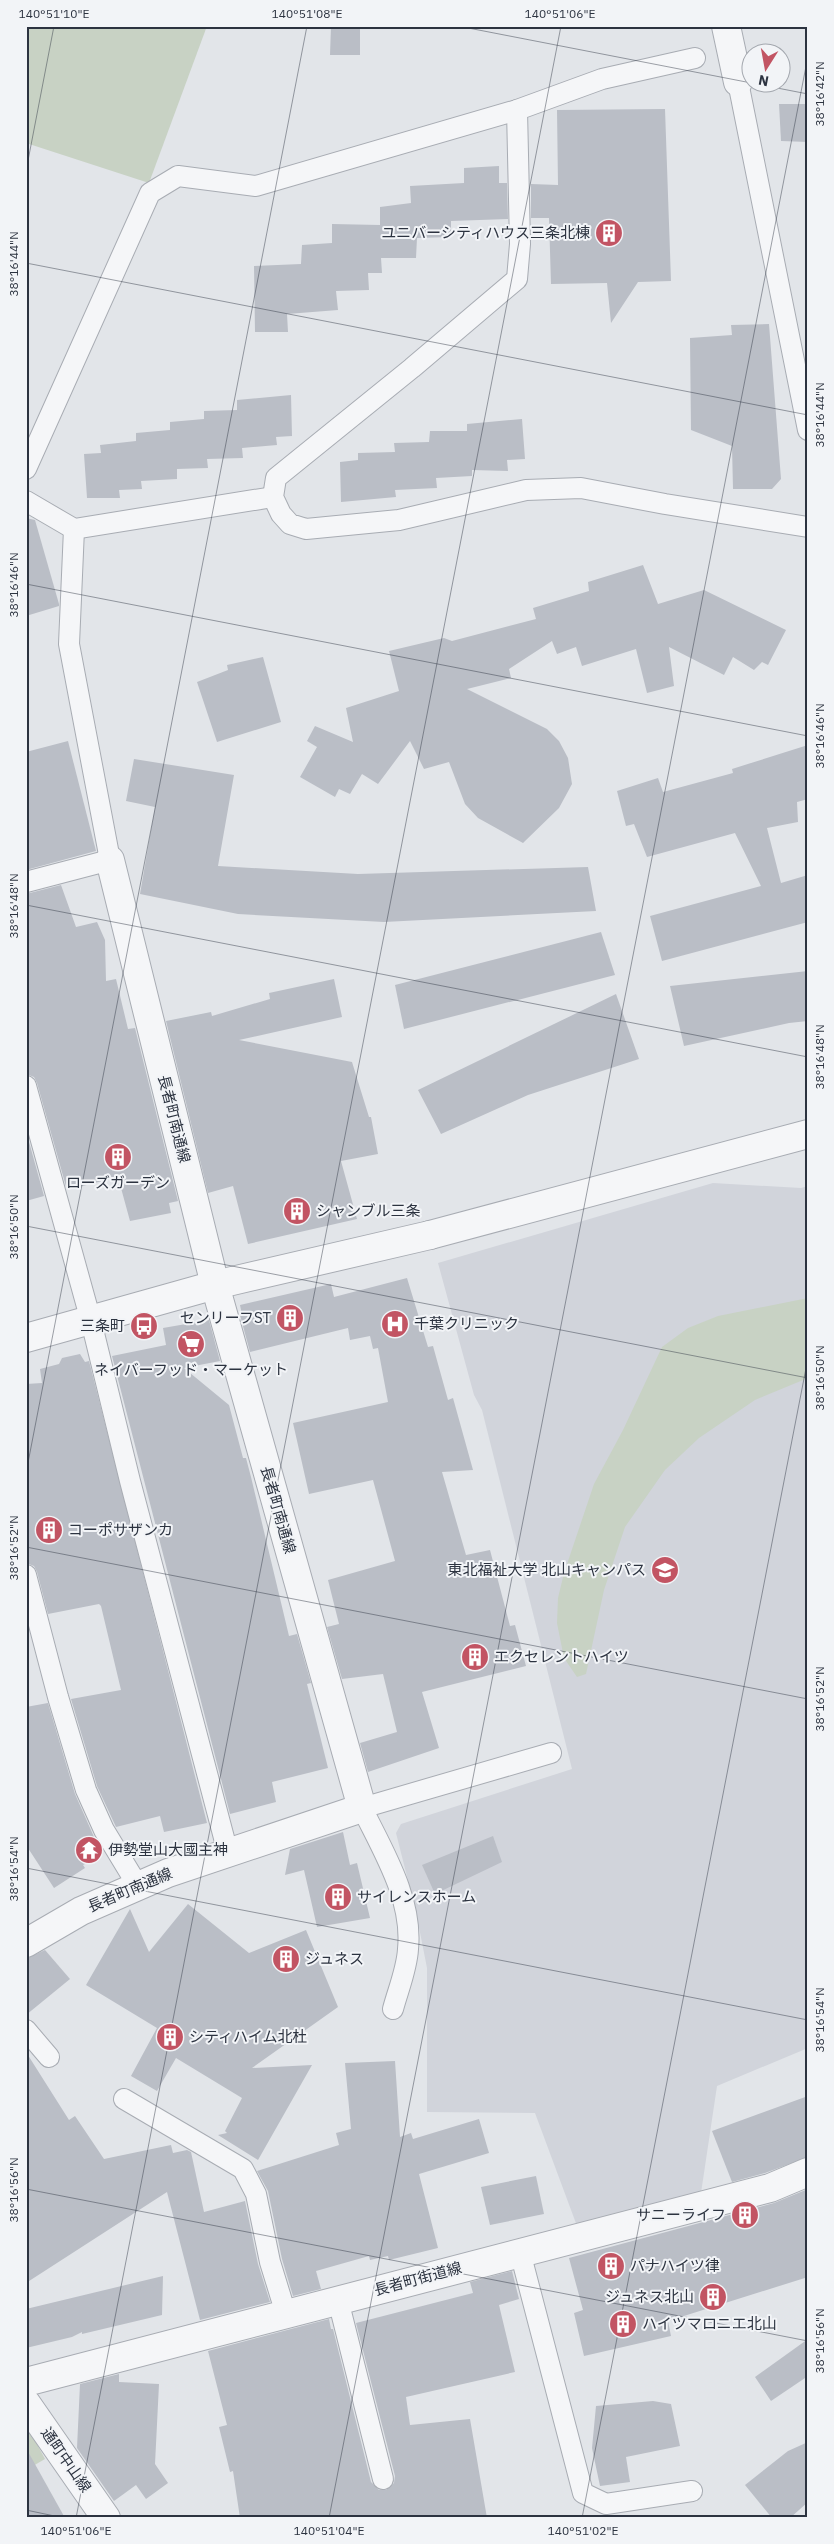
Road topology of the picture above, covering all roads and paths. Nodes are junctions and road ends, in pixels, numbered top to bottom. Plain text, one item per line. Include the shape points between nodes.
1 (726, 26) edge
2 (695, 58) dead end
3 (738, 82) joint
4 (517, 110) junction
5 (808, 430) edge
6 (26, 469) edge
7 (273, 497) junction
8 (26, 501) edge
9 (808, 527) edge
10 (74, 529) junction
11 (110, 860) junction
12 (26, 882) edge
13 (26, 1086) edge
14 (808, 1134) edge
15 (215, 1285) junction
16 (92, 1321) junction
17 (26, 1338) edge
18 (26, 1575) edge
19 (551, 1753) dead end
20 (362, 1808) junction
21 (228, 1853) junction
22 (138, 1886) junction
23 (26, 1943) edge
24 (393, 2009) dead end
25 (26, 2030) edge
26 (49, 2057) dead end
27 (124, 2099) dead end
28 (808, 2172) edge
29 (520, 2252) junction
30 (338, 2300) junction
31 (286, 2314) junction
32 (26, 2382) edge
33 (26, 2403) edge
34 (383, 2479) dead end
35 (692, 2492) dead end
36 (106, 2518) edge

1 - 3 street
2 - 4 lane via 602,79
3 - 5 lane
4 - 6 lane via 256,186 178,176 150,193
4 - 7 lane via 520,244 517,279 276,478
7 - 9 lane via 290,524 306,529 399,520 526,490 581,488
7 - 10 lane
8 - 10 lane
10 - 11 lane via 69,644
11 - 12 lane
11 - 15 street, 長者町南通線
13 - 16 lane
14 - 15 street via 430,1235
15 - 16 street
15 - 20 street, 長者町南通線
16 - 17 street
16 - 21 lane via 130,1481
18 - 22 lane via 86,1790 104,1830
19 - 20 lane
20 - 21 street, 長者町南通線
20 - 24 lane via 395,1876 406,1916 408,1949
21 - 22 street, 長者町南通線
22 - 23 street, 長者町南通線 via 81,1910
25 - 26 lane
27 - 31 lane via 243,2168 256,2194 270,2262
28 - 29 street, 長者町街道線 via 770,2188
29 - 30 street, 長者町街道線
29 - 35 lane via 583,2494 606,2504
30 - 31 street, 長者町街道線
30 - 34 lane
31 - 32 street, 長者町街道線
33 - 36 street, 通町中山線

